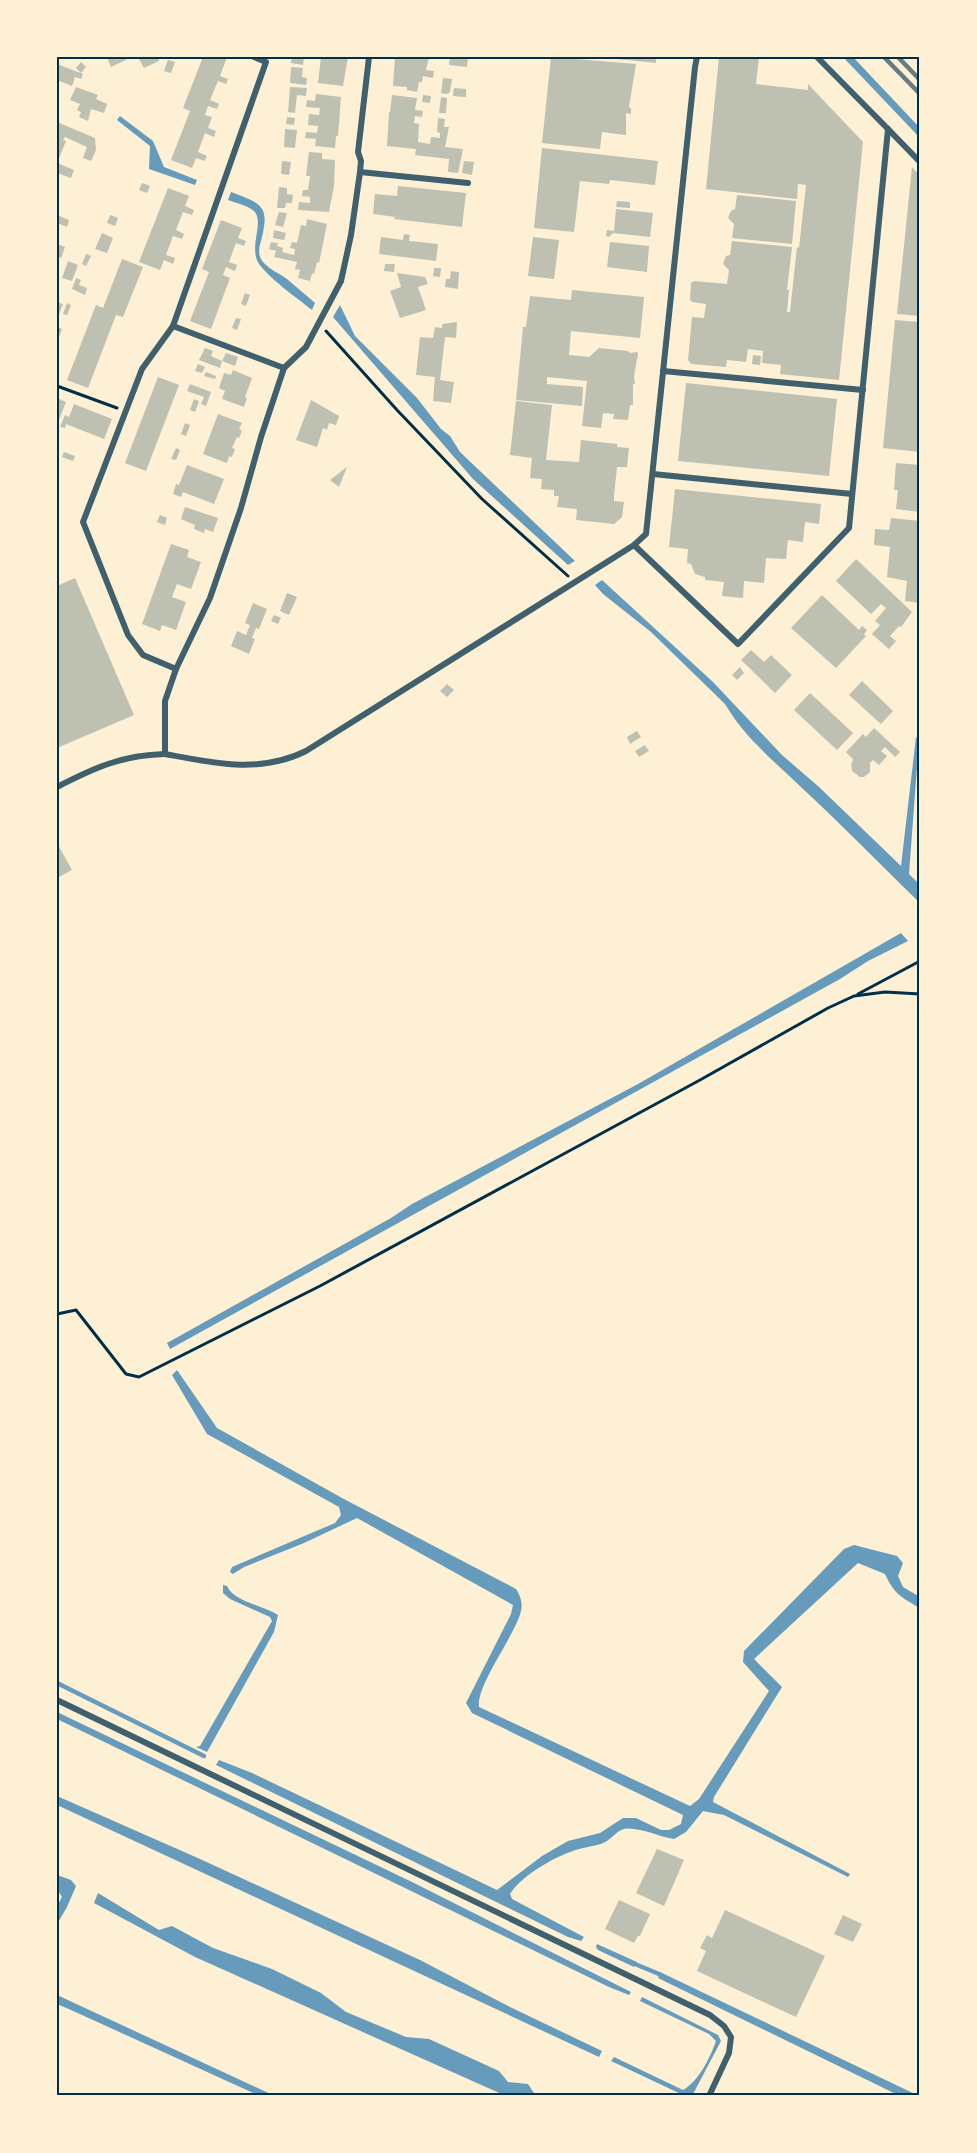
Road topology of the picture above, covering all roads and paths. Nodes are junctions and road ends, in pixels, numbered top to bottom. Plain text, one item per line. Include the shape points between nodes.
1 (254, 57) edge
2 (369, 57) edge
3 (698, 57) edge
4 (817, 57) edge
5 (888, 129) junction
6 (920, 162) edge
7 (360, 172) junction
8 (468, 183) dead end
9 (319, 323) junction
10 (173, 326) junction
11 (284, 368) junction
12 (663, 371) junction
13 (57, 386) edge
14 (863, 390) junction
15 (126, 411) junction
16 (653, 474) junction
17 (852, 494) junction
18 (634, 545) junction
19 (574, 581) junction
20 (176, 669) junction
21 (165, 754) junction
22 (57, 787) edge
23 (920, 961) edge
24 (920, 994) edge
25 (854, 996) junction
26 (57, 1314) edge
27 (57, 1700) edge
28 (709, 2096) edge

1 - 10 street via 266,62
2 - 7 street via 358,152
3 - 12 street
4 - 5 street
5 - 6 street
5 - 14 street
7 - 8 street
7 - 9 street via 341,281
9 - 11 street via 306,347
9 - 19 path via 482,499
10 - 11 street
10 - 15 street via 142,369
11 - 20 street via 210,598
12 - 14 street
12 - 16 street
13 - 15 path
14 - 17 street
15 - 20 street via 83,522 128,635 143,655
16 - 17 street
16 - 18 street via 646,534
17 - 18 street via 849,528 738,644
18 - 19 street
19 - 21 street via 289,760 257,765 222,764
20 - 21 street via 165,700
21 - 22 street via 112,761
23 - 25 path
24 - 25 path via 885,992
25 - 26 path via 320,1286 139,1377 126,1374 76,1310
27 - 28 street via 710,2015 724,2025 731,2037 729,2053

